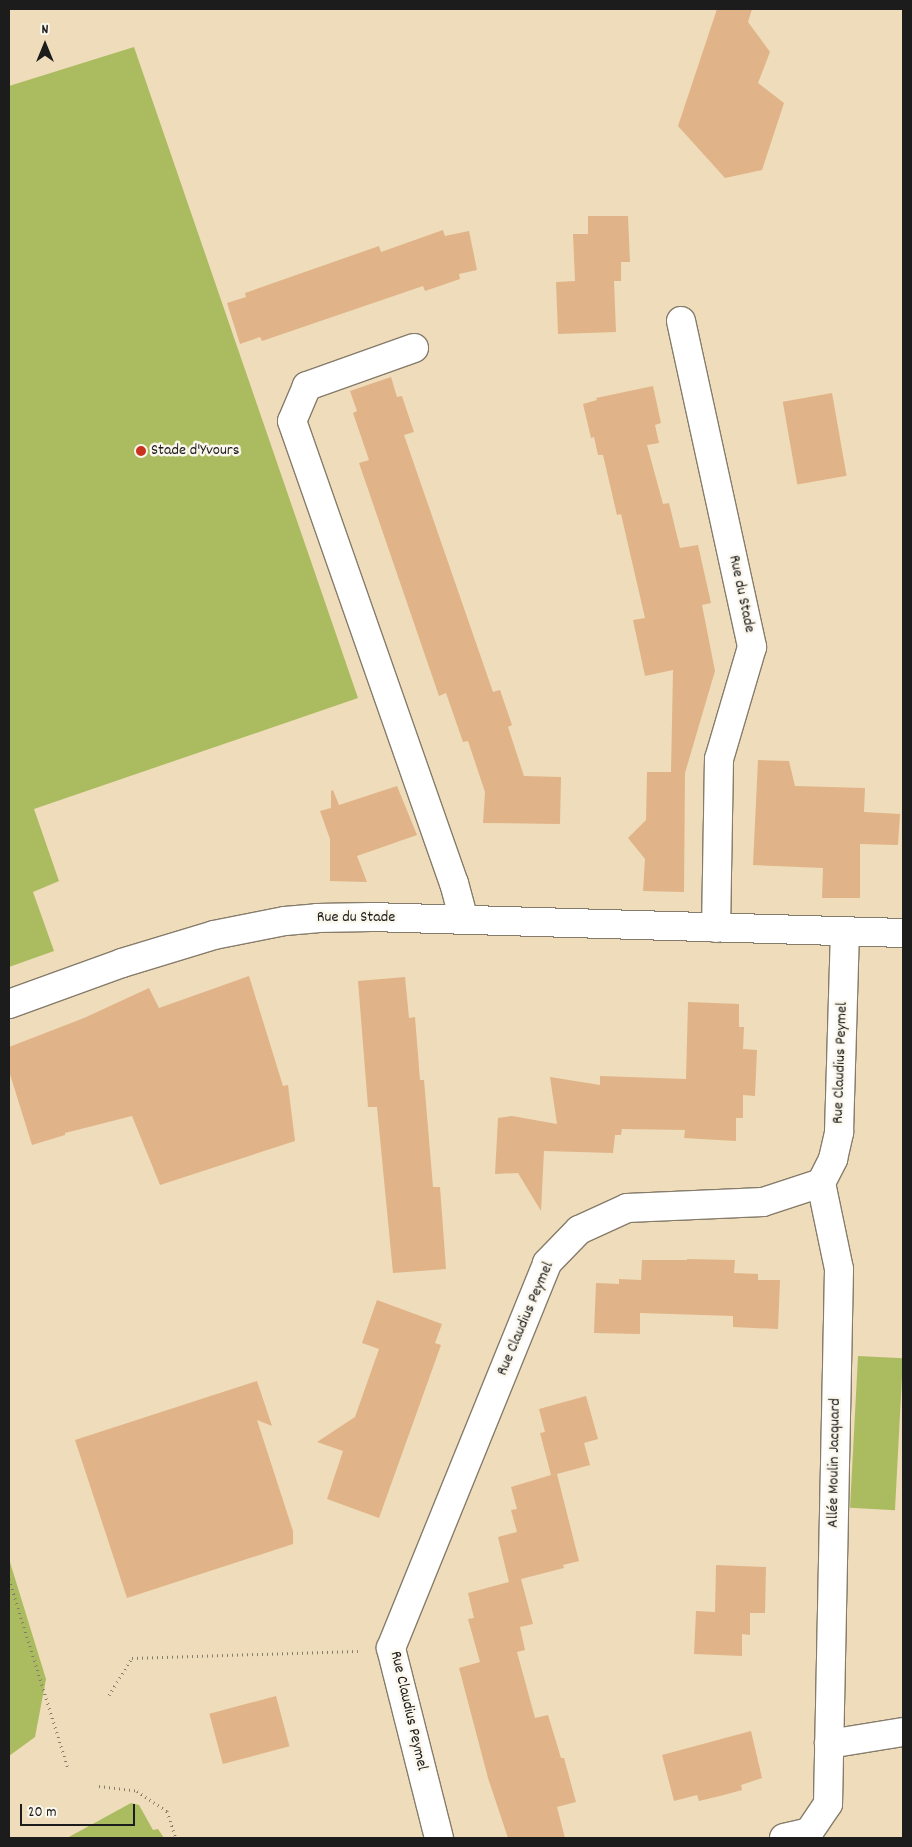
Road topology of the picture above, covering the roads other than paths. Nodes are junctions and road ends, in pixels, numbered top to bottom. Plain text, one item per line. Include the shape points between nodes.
1 (681, 322) dead end
2 (414, 348) dead end
3 (464, 920) junction
4 (716, 928) junction
5 (845, 932) junction
6 (903, 933) edge
7 (9, 1004) edge
8 (821, 1183) junction
9 (903, 1732) edge
10 (830, 1744) junction
11 (439, 1838) edge
12 (784, 1838) edge

1 - 4 street, Rue du Stade via 752,647 719,759
2 - 3 street via 307,386 292,421 451,874
3 - 4 street, Rue du Stade
3 - 7 street, Rue du Stade via 318,918 246,928 146,956
4 - 5 street, Rue du Stade
5 - 6 street, Rue du Stade
5 - 8 street, Rue Claudius Peymel via 839,1132 833,1159
8 - 10 street, Allée Moulin Jacquard via 839,1269
8 - 11 street, Rue Claudius Peymel via 763,1202 627,1208 579,1230 547,1263 391,1648
9 - 10 street
10 - 12 street, Allée Moulin Jacquard via 828,1804 809,1832

